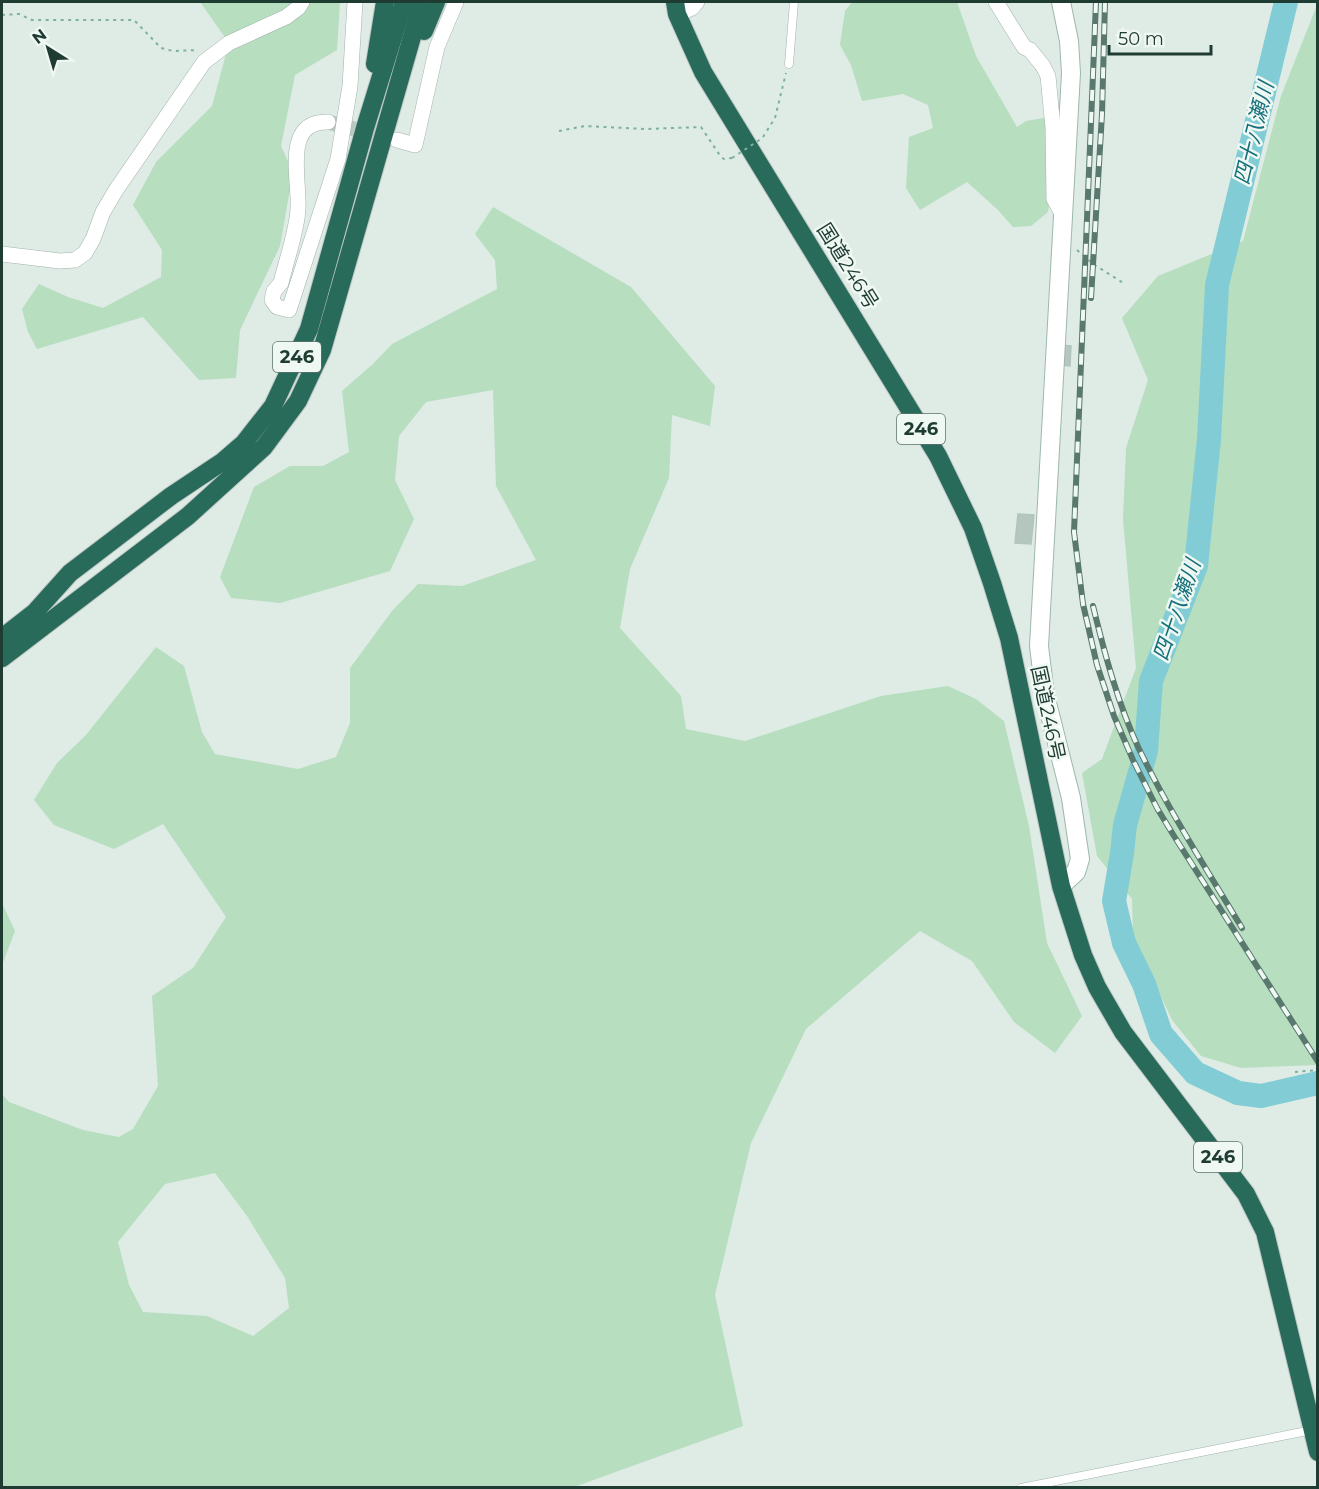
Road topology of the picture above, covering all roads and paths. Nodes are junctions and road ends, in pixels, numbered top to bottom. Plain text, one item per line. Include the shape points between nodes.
1 (302, 2) edge
2 (356, 2) edge
3 (385, 2) edge
4 (404, 2) edge
5 (422, 2) edge
6 (435, 2) edge
7 (456, 2) edge
8 (697, 2) edge
9 (794, 2) edge
10 (996, 2) edge
11 (1061, 2) edge
12 (676, 8) edge
13 (2, 15) edge
14 (222, 48) junction
15 (789, 64) joint
16 (328, 122) tunnel mouth
17 (365, 128) junction
18 (559, 131) dead end
19 (391, 135) junction
20 (1063, 215) junction
21 (1076, 249) dead end
22 (2, 254) edge
23 (1125, 284) dead end
24 (2, 639) edge
25 (2, 658) edge
26 (1061, 886) junction
27 (1317, 1070) edge
28 (1295, 1072) dead end
29 (1312, 1430) junction
30 (1317, 1452) edge
31 (1021, 1488) edge

1 - 14 street via 286,17
2 - 16 street via 350,86 338,159 289,310 277,307 272,300 281,283 298,211 296,148 305,128 316,122
3 - 17 highway
4 - 17 highway
5 - 19 highway
6 - 19 highway
7 - 19 street via 437,46 415,145
8 - 12 street via 692,8
9 - 15 lane
10 - 20 street via 1048,76 1054,199
11 - 20 street via 1071,73
12 - 26 highway, 国道246号 / 246 via 703,72 932,446 973,528 1009,638
13 - 14 path via 19,14 32,20 134,20 161,48
14 - 22 street via 204,62 135,162 103,212 85,253 75,260 60,261
15 - 18 path, bridge via 775,118 762,139 732,158 721,157 701,127 585,126
17 - 24 highway, 246 via 309,329 273,406 244,443 222,462 70,573 35,612
19 - 25 highway via 322,350 285,420 264,447 189,516
20 - 26 street via 1039,646 1080,859 1076,872
21 - 23 path
26 - 29 highway, 国道246号 / 246 via 1083,955 1123,1032 1246,1194 1265,1232
27 - 28 path
29 - 30 highway, 国道246号 / 246
29 - 31 lane

